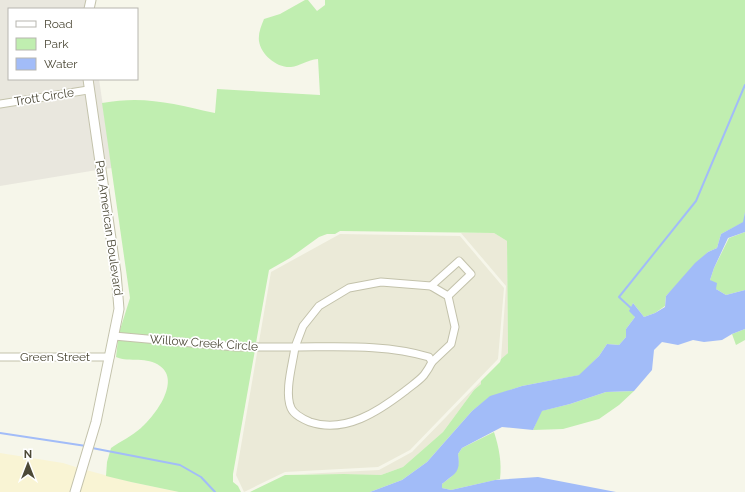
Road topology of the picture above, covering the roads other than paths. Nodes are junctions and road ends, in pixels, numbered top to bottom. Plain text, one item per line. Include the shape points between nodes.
1 (88, 80) edge
2 (88, 90) junction
3 (0, 104) edge
4 (431, 286) junction
5 (448, 296) junction
6 (114, 336) junction
7 (295, 347) junction
8 (0, 357) edge
9 (110, 357) junction
10 (432, 362) junction
11 (75, 492) edge

1 - 2 street, Pan American Boulevard
2 - 3 street, Trott Circle
2 - 6 street, Pan American Boulevard via 118,291 118,316
4 - 5 street
4 - 5 street via 458,261 471,274
4 - 7 street via 381,282 350,288 319,306 303,326
5 - 10 street via 455,327 451,344
6 - 7 street, Willow Creek Circle via 236,346
6 - 9 street, Pan American Boulevard
7 - 10 street, Willow Creek Circle via 373,348 414,352 429,356
7 - 10 street via 290,377 291,409 300,418 315,423 335,425 363,419 424,376
8 - 9 street, Green Street
9 - 11 street, Pan American Boulevard

